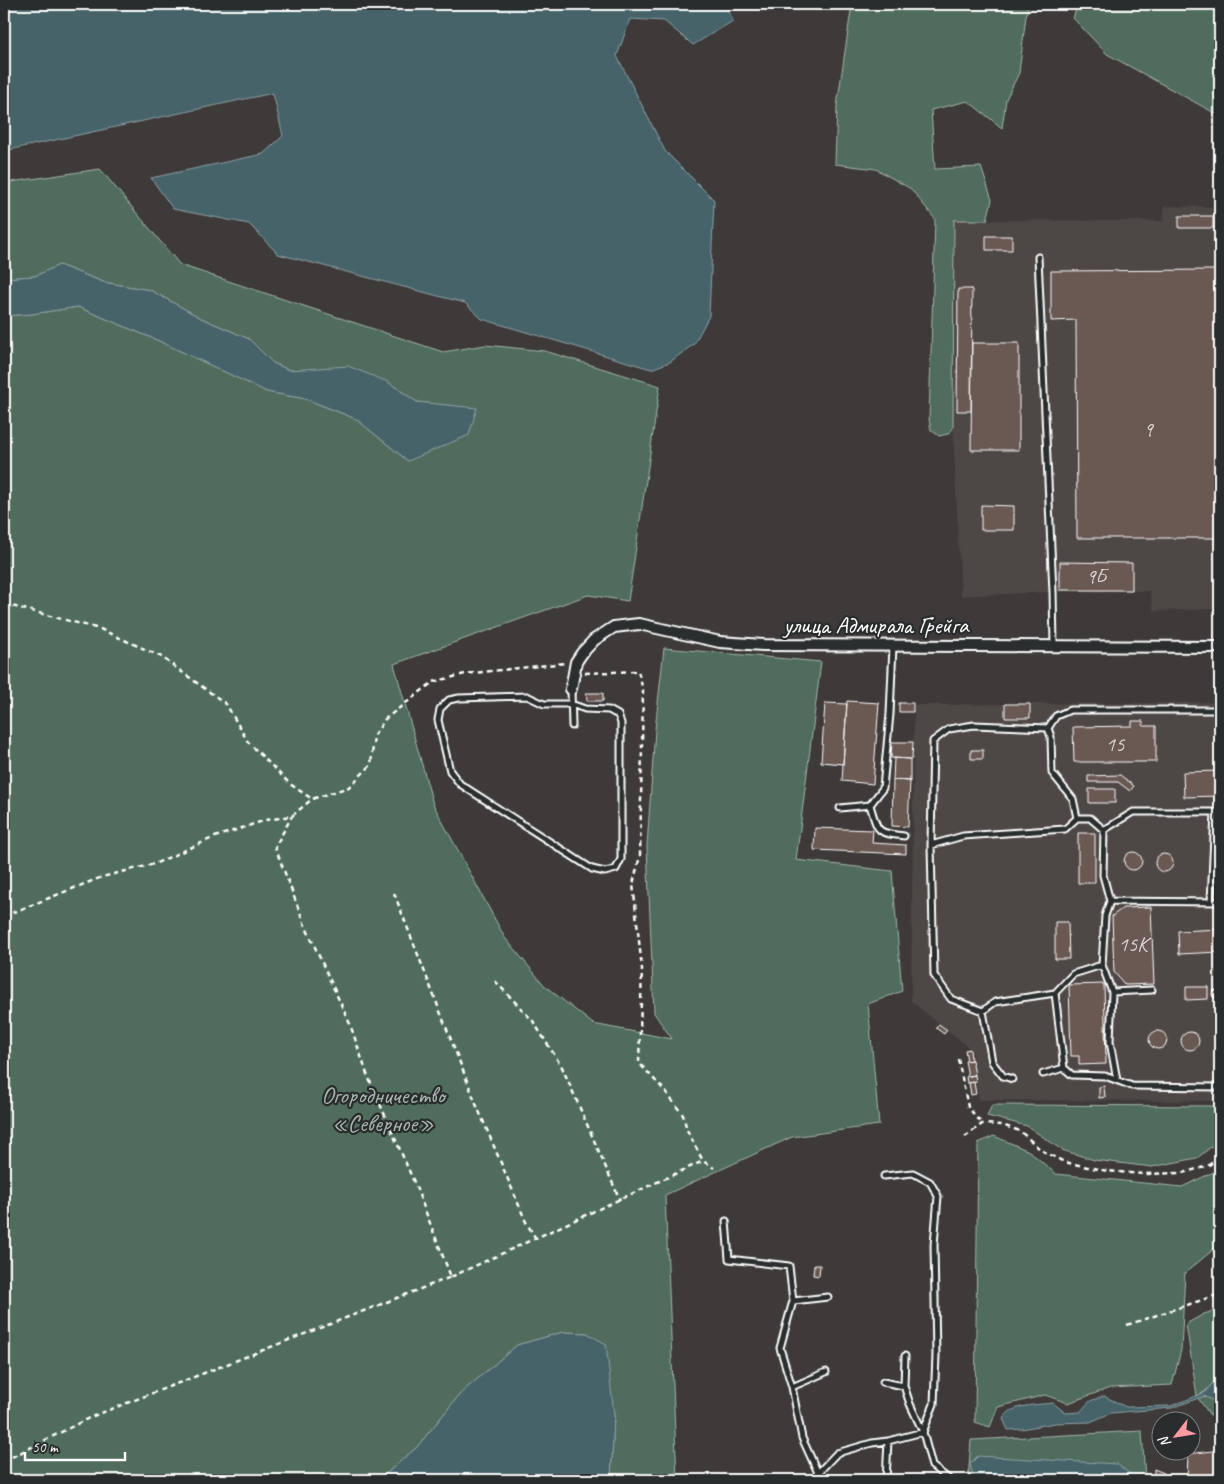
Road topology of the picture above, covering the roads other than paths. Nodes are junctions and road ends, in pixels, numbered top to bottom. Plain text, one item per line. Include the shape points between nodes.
1 (1038, 257) dead end
2 (893, 646) junction
3 (1054, 646) junction
4 (1220, 647) edge
5 (571, 689) joint
6 (572, 704) junction
7 (1220, 710) edge
8 (572, 726) dead end
9 (1048, 728) junction
10 (870, 805) junction
11 (840, 808) dead end
12 (1217, 812) edge
13 (1077, 818) junction
14 (1104, 830) junction
15 (904, 836) dead end
16 (931, 845) junction
17 (1110, 901) junction
18 (1212, 902) junction
19 (1220, 902) edge
20 (1102, 965) junction
21 (1152, 990) dead end
22 (1112, 992) junction
23 (1055, 993) junction
24 (983, 1011) junction
25 (1064, 1068) junction
26 (1044, 1074) dead end
27 (1012, 1079) dead end
28 (1117, 1080) junction
29 (1220, 1087) edge
30 (884, 1176) dead end
31 (726, 1221) dead end
32 (828, 1297) dead end
33 (793, 1301) junction
34 (905, 1356) dead end
35 (826, 1372) dead end
36 (883, 1382) dead end
37 (904, 1386) junction
38 (792, 1387) junction
39 (923, 1432) junction
40 (888, 1441) junction
41 (818, 1473) junction
42 (816, 1480) edge
43 (886, 1480) edge
44 (950, 1480) edge

1 - 3 lane
2 - 3 street, улица Адмирала Грейга
2 - 5 street, улица Адмирала Грейга via 720,642 639,624 614,628 594,640 576,662
2 - 10 lane via 882,788
3 - 4 street, улица Адмирала Грейга
5 - 6 lane
6 - 6 lane via 544,704 526,696 459,698 449,700 440,709 438,720 450,771 460,784 592,869 605,872 616,869 621,858 621,723 618,715 609,710 585,709
6 - 8 lane
7 - 9 lane via 1070,710 1056,716
9 - 13 lane via 1052,773 1073,799
9 - 16 lane via 974,725 949,729 933,741
10 - 11 lane
10 - 15 lane via 876,825 884,833
12 - 14 lane via 1133,812
12 - 18 lane
13 - 14 lane via 1090,818
13 - 16 lane via 1065,829 963,836
14 - 17 lane via 1103,874
16 - 24 lane via 934,975 951,999
17 - 18 lane
17 - 20 lane via 1105,916
18 - 19 lane
20 - 22 lane
20 - 23 lane via 1074,974
21 - 22 lane
22 - 28 lane via 1110,1042
23 - 24 lane via 995,1002
23 - 25 lane
24 - 27 lane via 992,1062 1003,1076
25 - 26 lane
25 - 28 lane via 1072,1075 1105,1076
28 - 29 lane via 1132,1086
30 - 39 lane via 912,1173 930,1182 938,1196 934,1245 934,1404
31 - 33 lane via 729,1259 789,1266
32 - 33 lane
33 - 38 lane via 780,1348
34 - 37 lane
35 - 38 lane
36 - 37 lane
37 - 39 lane
38 - 41 lane via 802,1438
39 - 40 lane
39 - 44 lane via 932,1466
40 - 41 lane via 837,1453
40 - 43 lane
41 - 42 lane

